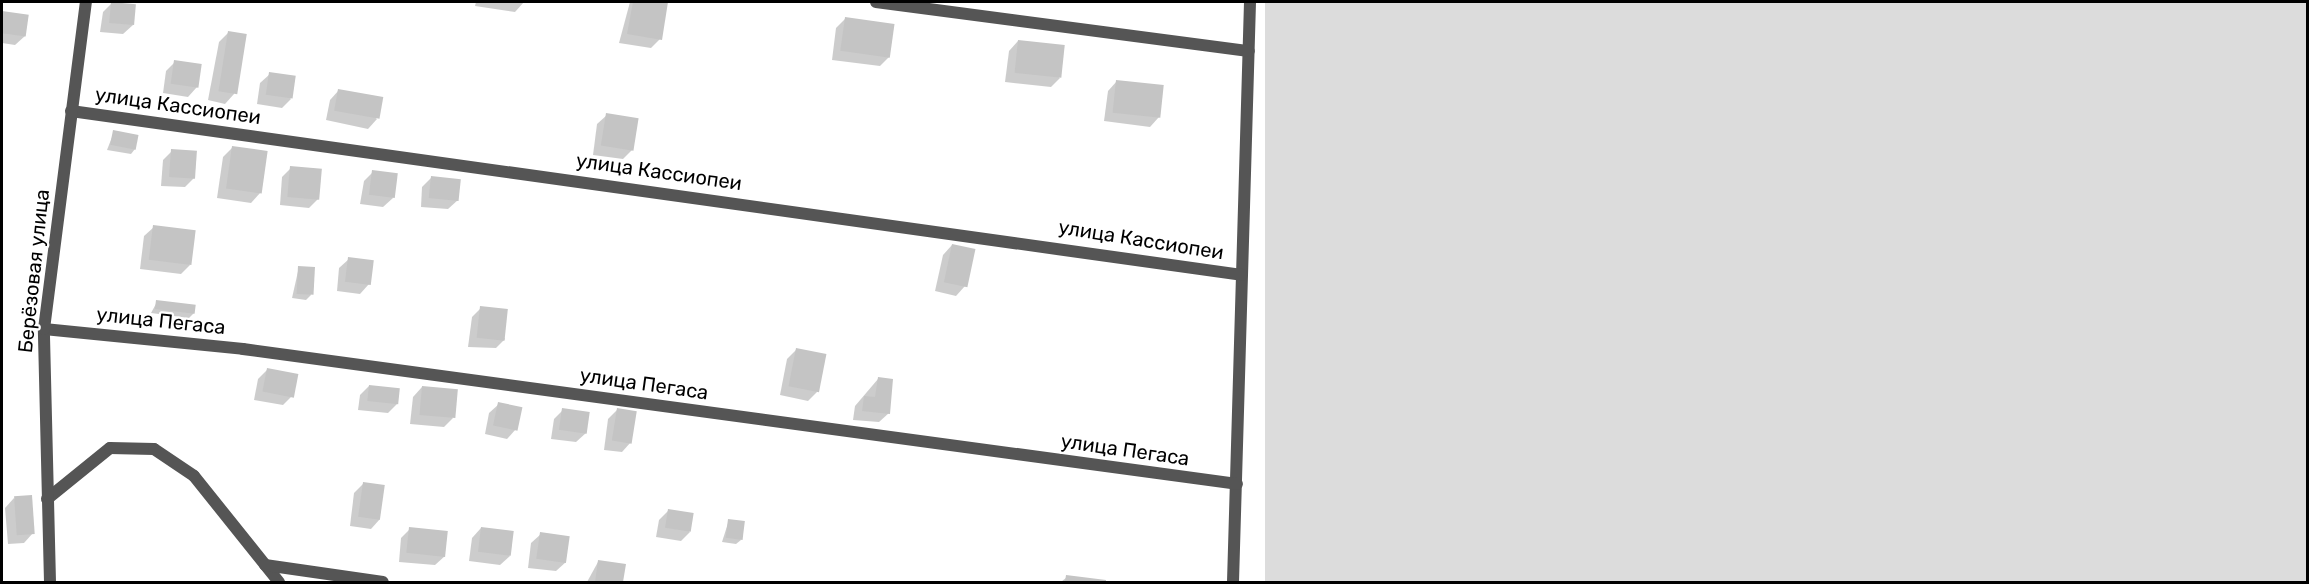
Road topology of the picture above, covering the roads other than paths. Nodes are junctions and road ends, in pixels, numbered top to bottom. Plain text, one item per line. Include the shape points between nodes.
1 (86, 2) edge
2 (876, 2) edge
3 (1250, 2) edge
4 (1249, 51) junction
5 (71, 111) junction
6 (1242, 275) junction
7 (45, 329) junction
8 (1237, 484) junction
9 (47, 500) junction
10 (265, 566) junction
11 (50, 582) edge
12 (279, 582) edge
13 (383, 582) edge
14 (1233, 582) edge

1 - 5 street, Берёзовая улица
2 - 4 street
3 - 4 street
4 - 6 street
5 - 6 street, улица Кассиопеи
5 - 7 street, Берёзовая улица
6 - 8 street
7 - 8 street, улица Пегаса via 243,349
7 - 9 street, Берёзовая улица
8 - 14 street
9 - 10 street via 110,448 154,449 194,476
9 - 11 street, Берёзовая улица
10 - 12 street
10 - 13 street

